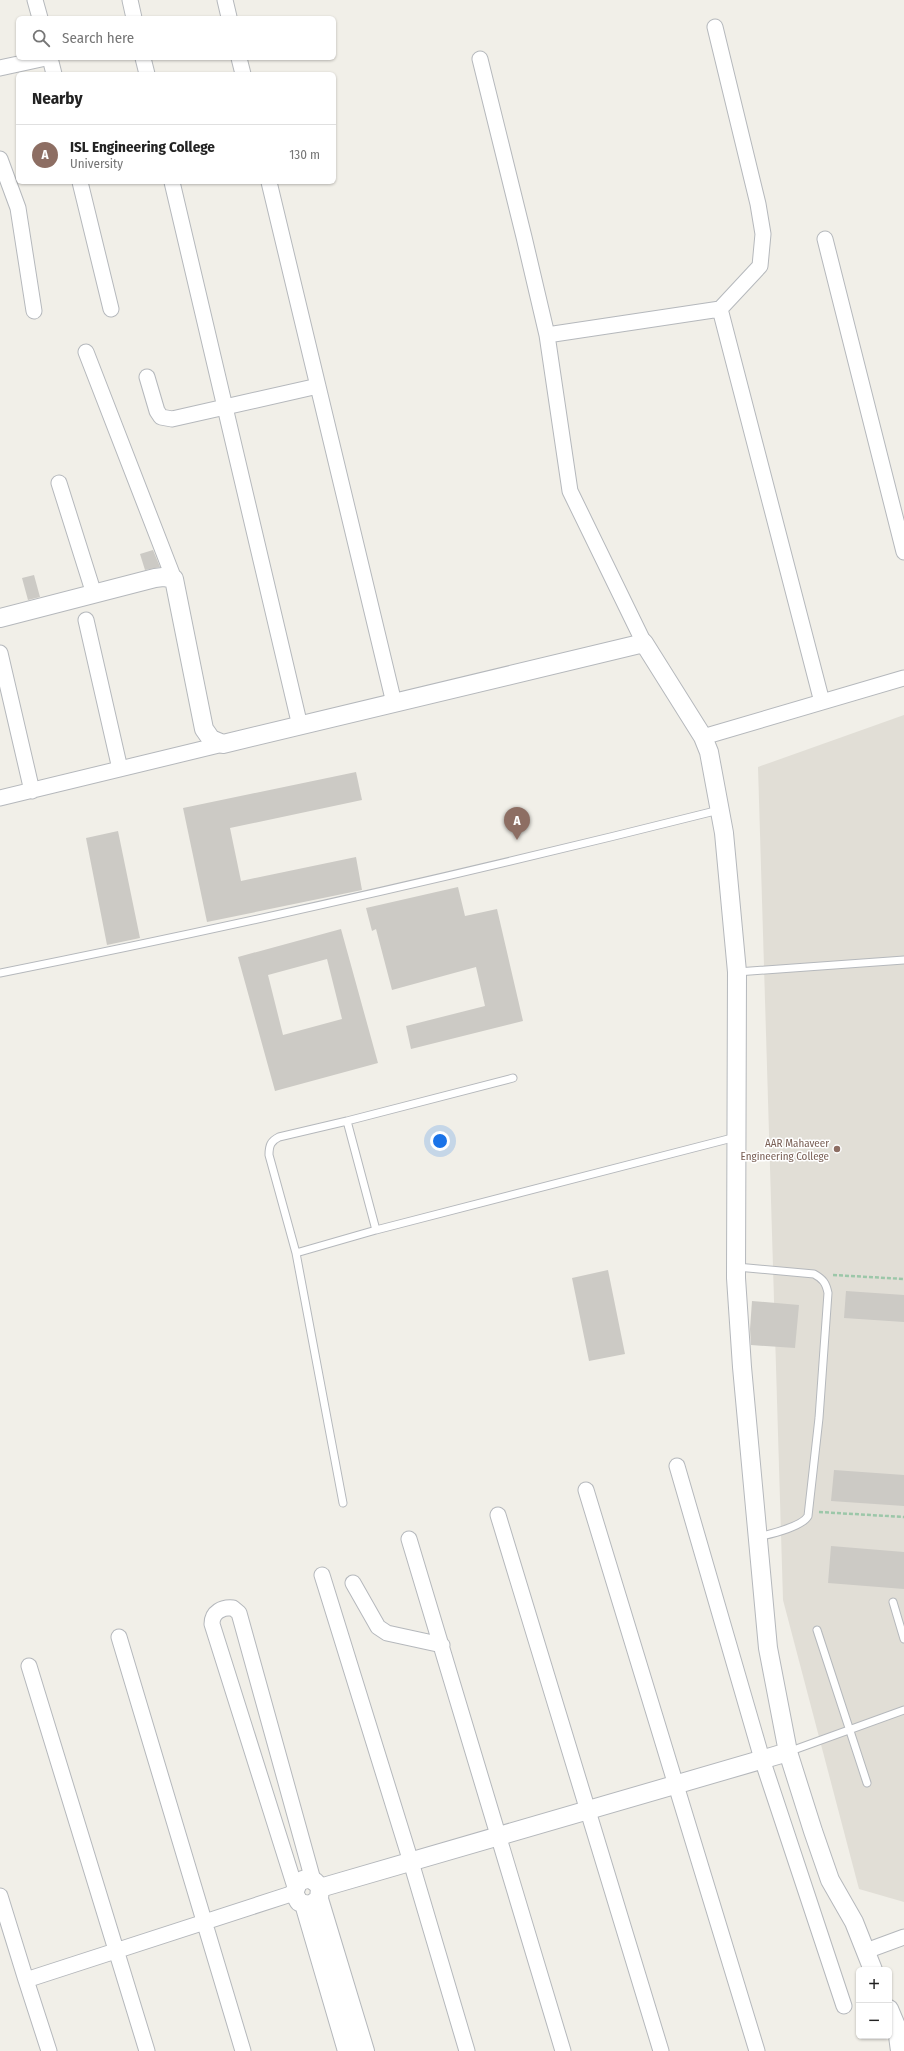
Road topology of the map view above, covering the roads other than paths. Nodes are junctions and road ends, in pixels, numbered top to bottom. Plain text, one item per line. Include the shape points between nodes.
1 (36, 0) edge
2 (130, 0) edge
3 (225, 0) edge
4 (40, 16) edge
5 (134, 16) edge
6 (228, 16) edge
7 (715, 28) dead end
8 (480, 59) dead end
9 (37, 60) edge
10 (50, 60) edge
11 (144, 60) edge
12 (240, 60) edge
13 (0, 68) edge
14 (54, 72) edge
15 (146, 72) edge
16 (242, 72) edge
17 (0, 159) edge
18 (80, 184) edge
19 (172, 184) edge
20 (269, 184) edge
21 (825, 239) dead end
22 (110, 309) dead end
23 (720, 309) junction
24 (34, 311) dead end
25 (547, 335) junction
26 (86, 352) dead end
27 (147, 377) dead end
28 (318, 386) junction
29 (225, 406) junction
30 (59, 483) dead end
31 (904, 552) edge
32 (174, 579) junction
33 (94, 594) junction
34 (0, 618) edge
35 (86, 620) dead end
36 (644, 643) junction
37 (0, 653) edge
38 (904, 678) edge
39 (822, 702) junction
40 (394, 703) junction
41 (300, 726) junction
42 (703, 737) junction
43 (223, 744) junction
44 (120, 769) junction
45 (32, 791) junction
46 (0, 798) edge
47 (720, 810) junction
48 (904, 960) edge
49 (738, 972) junction
50 (0, 973) edge
51 (513, 1078) dead end
52 (347, 1121) junction
53 (736, 1137) junction
54 (376, 1230) junction
55 (296, 1253) junction
56 (736, 1267) junction
57 (677, 1466) dead end
58 (586, 1490) dead end
59 (343, 1503) dead end
60 (498, 1515) dead end
61 (758, 1538) junction
62 (409, 1539) dead end
63 (322, 1575) dead end
64 (353, 1583) dead end
65 (893, 1602) dead end
66 (817, 1630) dead end
67 (119, 1638) dead end
68 (904, 1639) edge
69 (442, 1645) junction
70 (29, 1666) dead end
71 (904, 1710) edge
72 (849, 1730) junction
73 (788, 1752) junction
74 (762, 1759) junction
75 (867, 1783) dead end
76 (677, 1784) junction
77 (589, 1810) junction
78 (500, 1836) junction
79 (411, 1862) junction
80 (308, 1892) junction
81 (0, 1896) edge
82 (204, 1922) junction
83 (904, 1937) edge
84 (116, 1951) junction
85 (866, 1952) junction
86 (872, 1967) edge
87 (26, 1980) junction
88 (844, 2006) dead end
89 (892, 2016) edge
90 (49, 2051) edge
91 (147, 2051) edge
92 (243, 2051) edge
93 (347, 2051) edge
94 (365, 2051) edge
95 (467, 2051) edge
96 (563, 2051) edge
97 (662, 2051) edge
98 (757, 2051) edge
99 (900, 2051) edge

1 - 4 street
2 - 5 street
3 - 6 street
7 - 23 street via 763,234 760,266
8 - 25 street
9 - 13 street
10 - 14 street
11 - 15 street
12 - 16 street
17 - 24 street via 18,208
18 - 22 street
19 - 29 street
20 - 28 street
21 - 31 street
23 - 25 street
23 - 39 street
25 - 36 street via 570,491
26 - 32 street
27 - 29 street via 161,417 172,419
28 - 29 street
28 - 40 street
29 - 41 street
30 - 33 street
32 - 33 street via 155,578
32 - 43 street via 204,729 211,739
33 - 34 street
35 - 44 street
36 - 40 street
36 - 42 street
37 - 45 street
38 - 39 street
39 - 42 street
40 - 41 street
41 - 43 street
42 - 47 street via 709,752
43 - 44 street
44 - 45 street
45 - 46 street
47 - 49 street
47 - 50 lane via 444,877 178,937
48 - 49 lane
49 - 53 street
51 - 52 lane
52 - 54 lane
52 - 55 lane via 279,1136 272,1140 269,1147
53 - 54 lane
53 - 56 street
54 - 55 lane
55 - 59 lane
56 - 61 street via 742,1367
56 - 61 lane via 809,1274 820,1278 826,1284 828,1293 819,1418 808,1512 801,1522
57 - 74 street
58 - 76 street
60 - 77 street
61 - 73 street via 768,1648
62 - 69 street
63 - 79 street
64 - 69 street via 378,1627 387,1633
65 - 68 lane
66 - 72 lane
67 - 82 street
69 - 78 street
70 - 84 street
71 - 72 lane
72 - 73 lane
72 - 75 lane
73 - 74 street
73 - 85 street via 830,1880 854,1922
74 - 76 street
74 - 88 street
76 - 77 street
76 - 98 street
77 - 78 street
77 - 97 street
78 - 79 street
78 - 96 street
79 - 80 street
79 - 95 street
80 - 80 street via 212,1624 213,1616 219,1610 233,1608 239,1613
80 - 82 street
80 - 93 street
80 - 94 street
81 - 87 street
82 - 84 street
82 - 92 street
83 - 85 street
84 - 87 street
84 - 91 street
85 - 86 street
87 - 90 street
89 - 99 street via 897,2028

